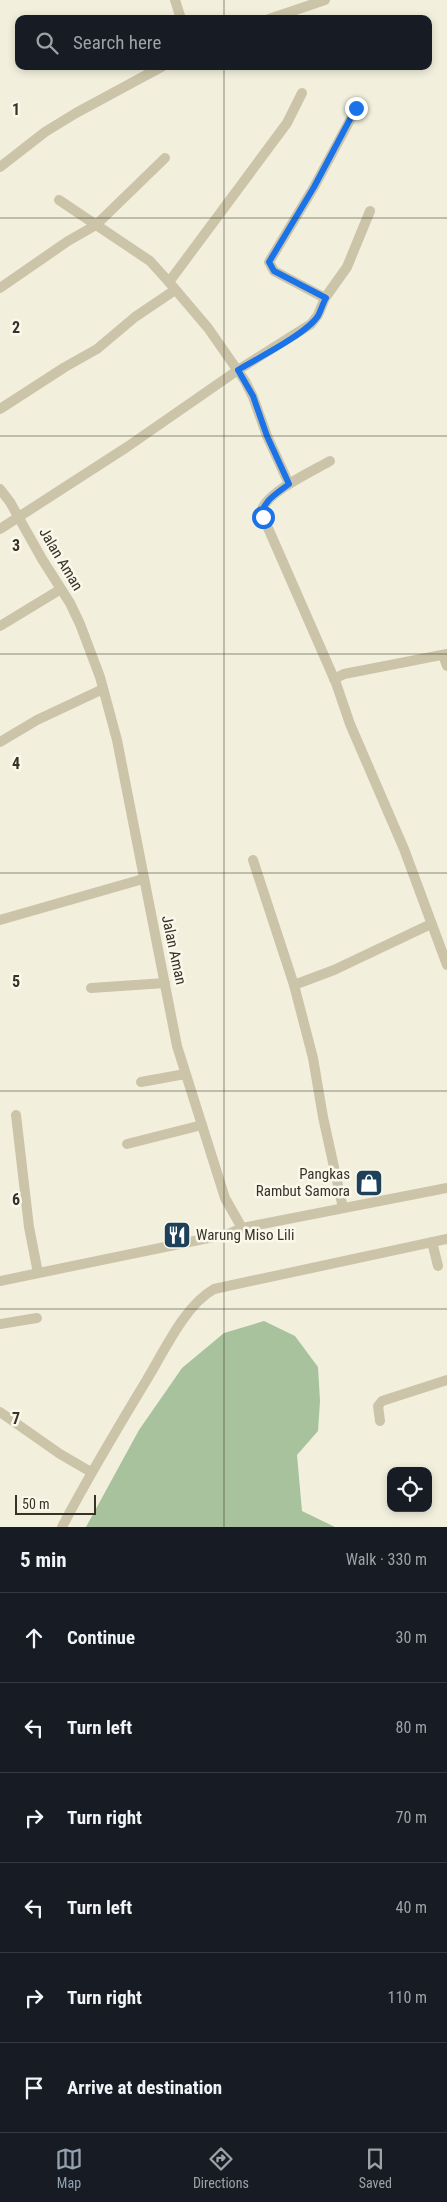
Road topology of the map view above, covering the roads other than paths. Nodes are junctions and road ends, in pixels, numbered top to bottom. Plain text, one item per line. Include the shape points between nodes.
1 (175, 0) edge
2 (326, 0) edge
3 (180, 15) edge
4 (281, 15) edge
5 (156, 70) edge
6 (302, 93) dead end
7 (356, 108) dead end
8 (165, 158) dead end
9 (0, 167) edge
10 (59, 200) dead end
11 (370, 211) dead end
12 (96, 225) junction
13 (172, 286) junction
14 (0, 288) edge
15 (326, 298) junction
16 (238, 370) junction
17 (0, 409) edge
18 (330, 461) dead end
19 (289, 484) junction
20 (0, 489) edge
21 (18, 517) junction
22 (0, 528) edge
23 (61, 589) junction
24 (0, 626) edge
25 (445, 655) edge
26 (447, 666) edge
27 (334, 679) junction
28 (103, 689) junction
29 (0, 742) edge
30 (253, 860) dead end
31 (143, 879) junction
32 (0, 920) edge
33 (431, 924) junction
34 (447, 965) edge
35 (166, 983) junction
36 (294, 984) junction
37 (91, 988) dead end
38 (185, 1074) junction
39 (141, 1082) dead end
40 (16, 1115) dead end
41 (202, 1125) junction
42 (127, 1144) dead end
43 (447, 1188) edge
44 (343, 1208) junction
45 (242, 1228) junction
46 (447, 1239) edge
47 (432, 1242) junction
48 (438, 1266) dead end
49 (38, 1273) junction
50 (0, 1281) edge
51 (37, 1318) dead end
52 (0, 1324) edge
53 (447, 1380) edge
54 (0, 1412) edge
55 (380, 1422) dead end
56 (91, 1472) junction
57 (62, 1527) edge

1 - 3 street
2 - 4 street
5 - 9 street via 76,113
6 - 13 street via 287,123
7 - 15 street via 269,262 274,271
8 - 12 street
10 - 12 street
11 - 15 street via 347,267
12 - 13 street via 150,261
12 - 14 street
13 - 16 street
13 - 17 street via 97,350 64,367
15 - 16 street via 311,324
16 - 19 street via 253,396
16 - 21 street
18 - 19 street
19 - 27 street via 263,506 261,512
20 - 21 street, Jalan Aman
21 - 22 street
21 - 23 street, Jalan Aman
23 - 24 street
23 - 28 street, Jalan Aman via 80,624
25 - 26 street
25 - 27 street via 344,674
27 - 33 street via 404,849
28 - 29 street via 37,720
28 - 31 street, Jalan Aman via 117,740
30 - 36 street
31 - 32 street
31 - 35 street, Jalan Aman
33 - 34 street
33 - 36 street via 334,970
35 - 37 street
35 - 38 street, Jalan Aman
36 - 44 street via 313,1058
38 - 39 street
38 - 41 street, Jalan Aman
40 - 49 street via 29,1227
41 - 42 street
41 - 45 street, Jalan Aman via 225,1198
43 - 44 street
44 - 45 street
45 - 49 street via 228,1234
46 - 47 street
47 - 48 street
47 - 56 street via 214,1289 204,1295 176,1330
49 - 50 street
51 - 52 street
53 - 55 street via 382,1401 378,1406
54 - 56 street
56 - 57 street

